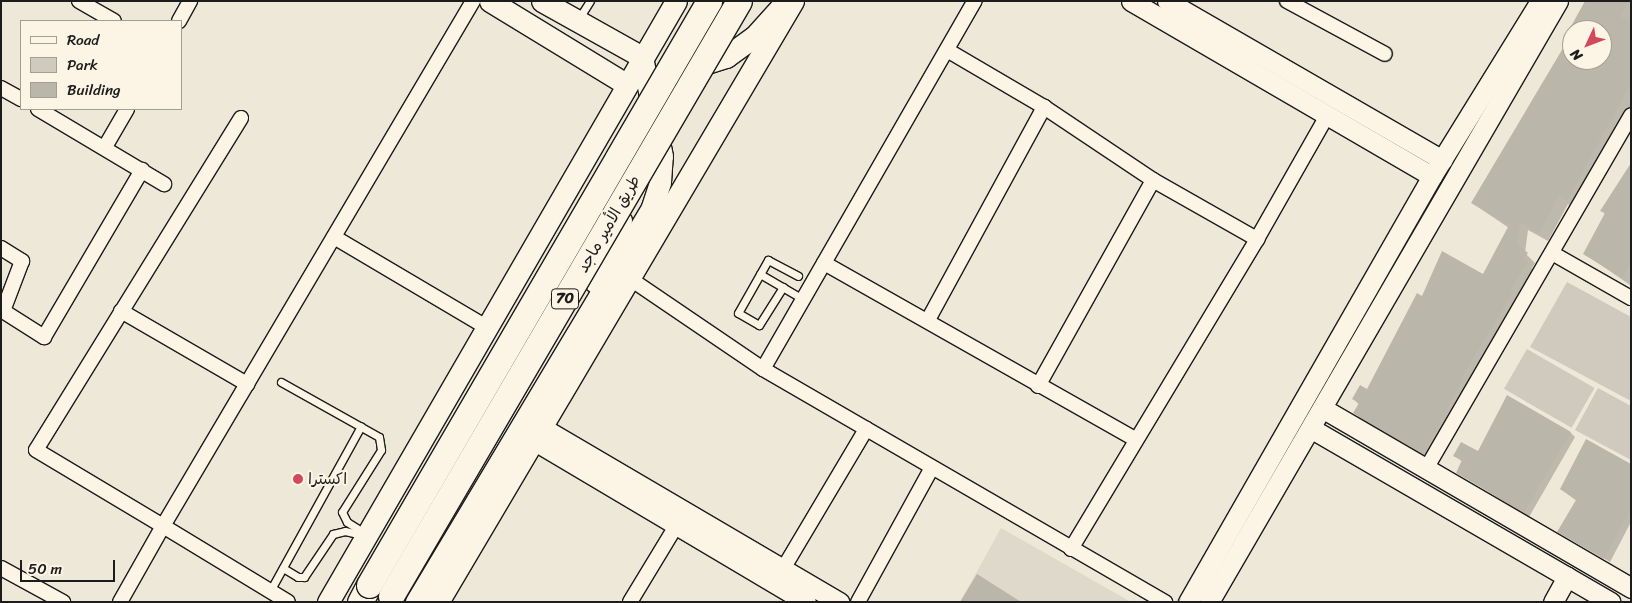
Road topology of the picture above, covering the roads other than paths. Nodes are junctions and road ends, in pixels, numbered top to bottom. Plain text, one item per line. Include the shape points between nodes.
1 (79, 1) edge
2 (190, 1) edge
3 (473, 1) edge
4 (490, 1) edge
5 (542, 1) edge
6 (590, 1) edge
7 (676, 1) edge
8 (709, 1) edge
9 (716, 1) edge
10 (739, 1) edge
11 (750, 1) edge
12 (771, 1) edge
13 (785, 1) edge
14 (793, 1) edge
15 (976, 1) edge
16 (1130, 1) edge
17 (1167, 1) edge
18 (1288, 1) edge
19 (1540, 1) edge
20 (1558, 1) edge
21 (1180, 19) junction
22 (112, 20) edge
23 (180, 20) edge
24 (1538, 20) junction
25 (577, 22) junction
26 (947, 50) junction
27 (1385, 54) dead end
28 (642, 56) junction
29 (685, 71) junction
30 (636, 84) junction
31 (2, 91) edge
32 (20, 99) edge
33 (1044, 107) junction
34 (40, 110) edge
35 (127, 110) edge
36 (1631, 115) edge
37 (1327, 116) junction
38 (241, 118) dead end
39 (105, 146) junction
40 (1442, 160) junction
41 (142, 170) junction
42 (1432, 176) junction
43 (1153, 180) junction
44 (164, 184) dead end
45 (334, 237) junction
46 (1257, 239) junction
47 (1, 248) edge
48 (1552, 253) junction
49 (824, 263) junction
50 (760, 274) junction
51 (798, 276) dead end
52 (629, 278) junction
53 (783, 287) junction
54 (1631, 298) edge
55 (803, 299) junction
56 (1358, 305) junction
57 (122, 311) junction
58 (1375, 315) junction
59 (490, 320) junction
60 (928, 320) junction
61 (566, 354) junction
62 (763, 368) junction
63 (281, 382) dead end
64 (247, 384) junction
65 (1038, 386) junction
66 (1322, 408) junction
67 (361, 426) junction
68 (866, 429) junction
69 (1312, 429) junction
70 (538, 434) junction
71 (1135, 439) junction
72 (931, 468) junction
73 (1426, 470) junction
74 (163, 526) junction
75 (676, 526) junction
76 (368, 536) junction
77 (1071, 549) junction
78 (1, 568) edge
79 (283, 568) junction
80 (783, 569) junction
81 (1567, 577) junction
82 (1631, 588) edge
83 (270, 591) junction
84 (364, 593) edge
85 (1580, 594) edge
86 (390, 599) edge
87 (63, 602) edge
88 (120, 602) edge
89 (288, 602) edge
90 (328, 602) edge
91 (336, 602) edge
92 (418, 602) edge
93 (438, 602) edge
94 (630, 602) edge
95 (806, 602) edge
96 (838, 602) edge
97 (858, 602) edge
98 (1165, 602) edge
99 (1188, 602) edge
100 (1209, 602) edge
101 (1553, 602) edge
102 (1611, 602) edge

1 - 22 street
2 - 23 street
3 - 45 street
4 - 30 main road
5 - 25 main road
6 - 25 lane
7 - 28 main road
8 - 84 highway, طريق الأمير ماجد / 70, bridge
9 - 11 main road via 722,8
10 - 86 highway, طريق الأمير ماجد / 70, bridge
12 - 29 main road via 759,20 736,39
13 - 29 main road via 754,37 726,58
14 - 52 main road
15 - 26 street
16 - 21 street
17 - 21 street
18 - 27 street
19 - 24 street
20 - 24 street
21 - 37 street
21 - 40 street
24 - 40 street
24 - 58 street
25 - 28 main road
26 - 33 street
26 - 49 street
28 - 30 main road
29 - 30 main road
30 - 59 main road
30 - 61 main road via 662,156 660,182 652,207
31 - 32 street
33 - 43 street
33 - 60 street
34 - 39 street
35 - 39 street
36 - 48 street
37 - 42 street
37 - 46 street
38 - 57 street
39 - 41 street
40 - 42 street
41 - 44 street
41 - 47 street via 44,337 3,311 22,262
42 - 56 street
43 - 46 street
43 - 65 street
45 - 59 street
45 - 64 street
46 - 71 street
48 - 54 street
48 - 73 street
49 - 55 street
49 - 60 street
50 - 51 lane via 768,260
50 - 53 lane
50 - 53 lane via 739,315 759,325
52 - 62 street
52 - 70 main road
53 - 55 lane
55 - 62 street
56 - 58 street
56 - 99 street
57 - 64 street
57 - 74 street via 36,450
58 - 66 street
59 - 61 main road via 573,196 581,188 613,184 622,195 624,213
59 - 76 main road
60 - 65 street
61 - 92 main road
62 - 68 street
63 - 67 lane
64 - 74 street
65 - 71 street
66 - 69 street
66 - 73 street
67 - 76 lane via 379,437 381,450 342,512 347,522
67 - 79 lane
68 - 72 street
68 - 80 street
69 - 81 street
69 - 100 street
70 - 75 street
70 - 80 street
70 - 93 main road
71 - 77 street
72 - 77 street
72 - 97 street
73 - 82 street
74 - 83 street
74 - 88 street
75 - 94 street
75 - 95 street
76 - 79 lane via 345,530 333,534 304,577
76 - 90 main road
76 - 91 main road
77 - 98 street
78 - 87 street
79 - 83 lane
80 - 96 street
81 - 85 street
81 - 101 street
83 - 89 street
85 - 102 street

